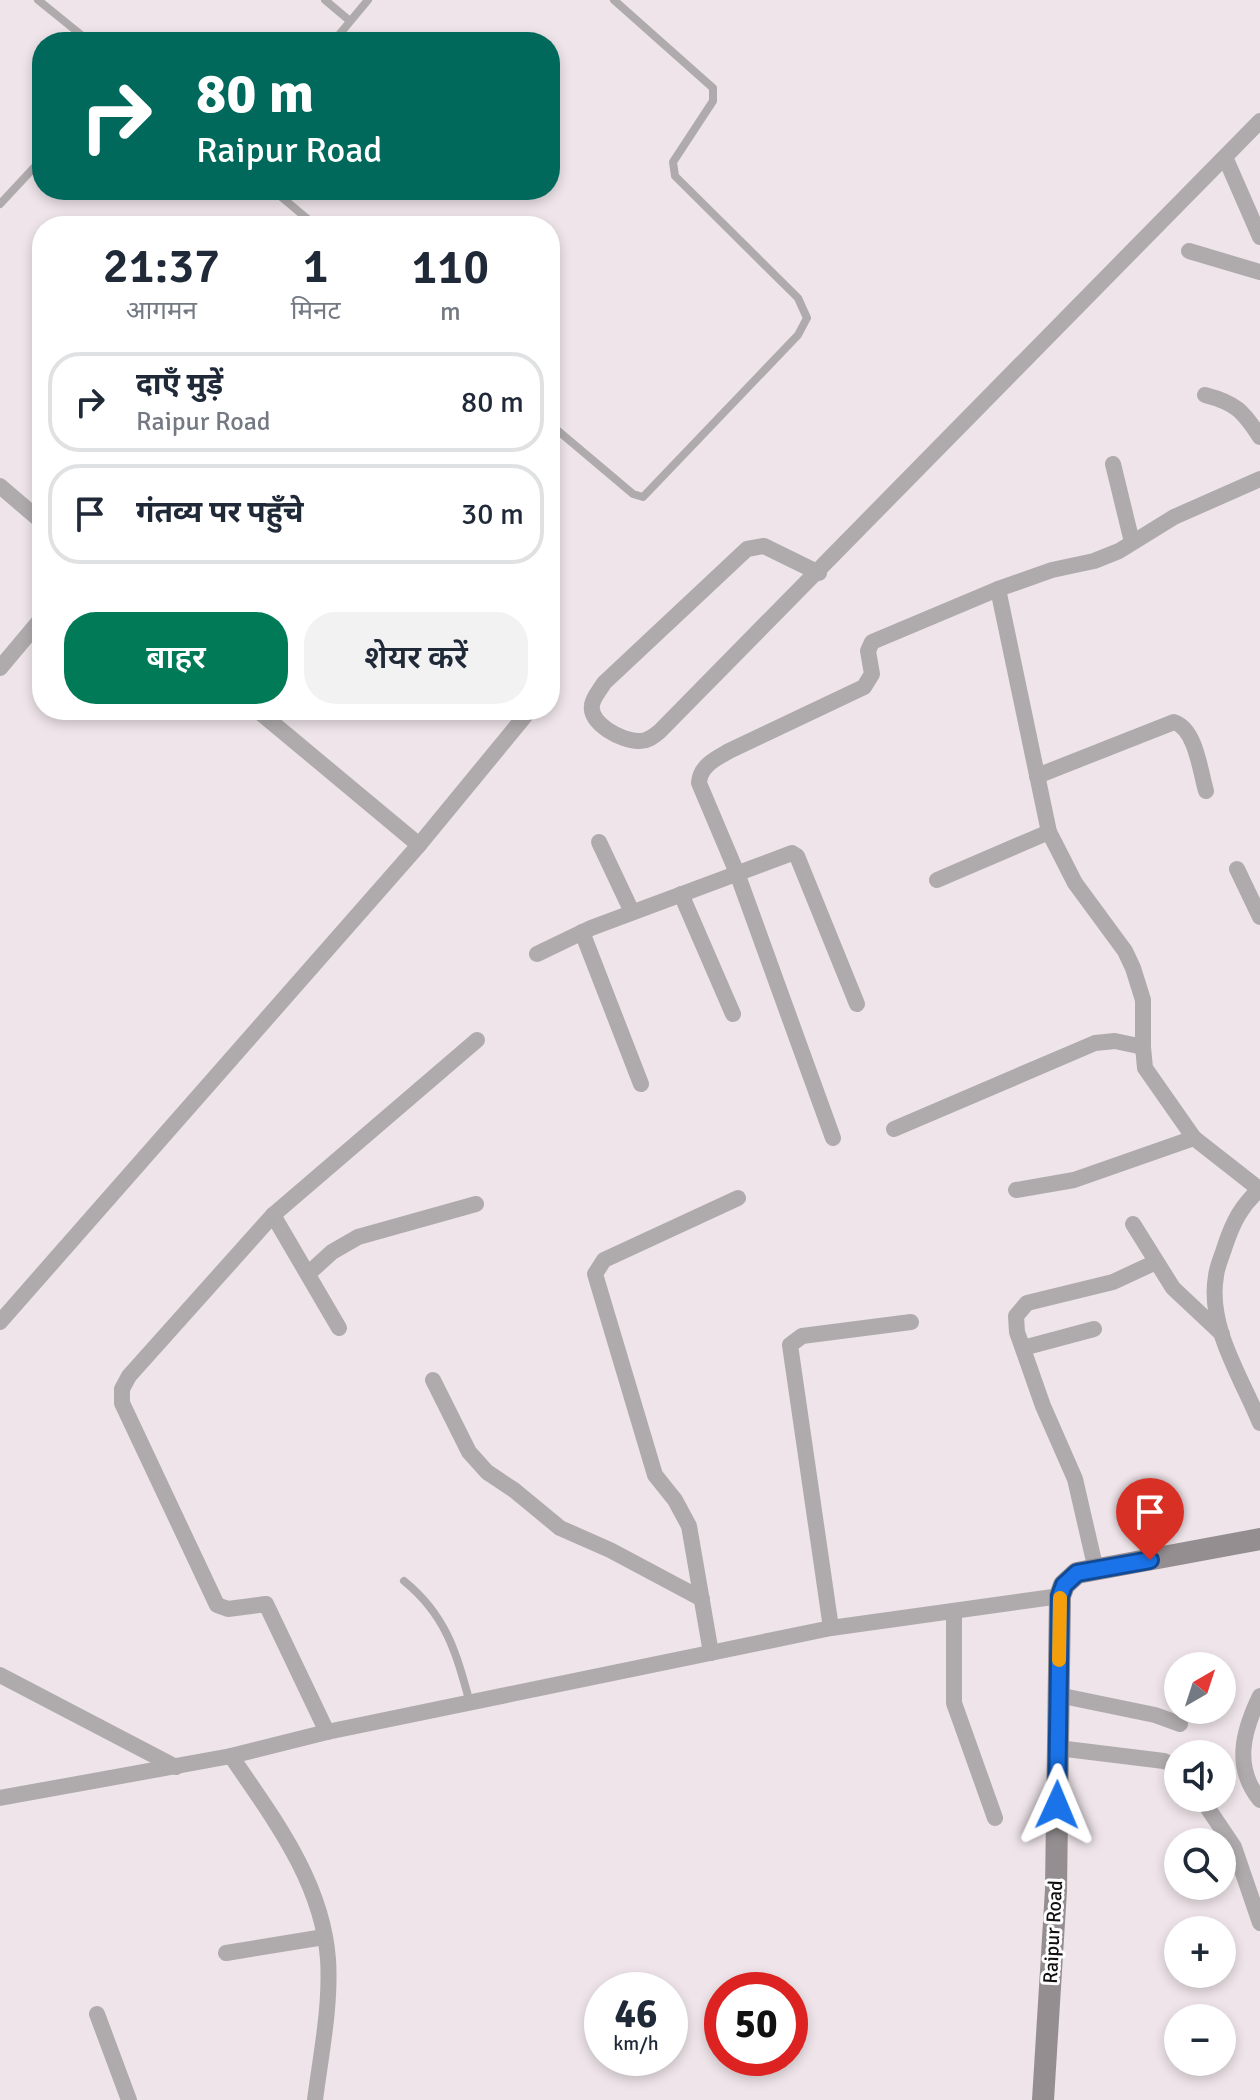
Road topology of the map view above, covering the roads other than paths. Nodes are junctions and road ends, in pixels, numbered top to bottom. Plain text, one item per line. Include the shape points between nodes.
1 (38, 0) edge
2 (325, 0) edge
3 (368, 0) edge
4 (614, 0) edge
5 (350, 21) junction
6 (78, 32) edge
7 (341, 32) edge
8 (1260, 121) edge
9 (1225, 157) junction
10 (32, 170) edge
11 (285, 200) edge
12 (0, 204) edge
13 (304, 216) edge
14 (1260, 237) edge
15 (1189, 251) dead end
16 (1260, 272) edge
17 (1205, 395) dead end
18 (560, 432) edge
19 (1260, 437) edge
20 (1113, 464) dead end
21 (1260, 479) edge
22 (0, 486) edge
23 (32, 513) edge
24 (1132, 542) junction
25 (819, 573) junction
26 (998, 589) junction
27 (32, 630) edge
28 (0, 668) edge
29 (269, 720) edge
30 (522, 720) edge
31 (1037, 776) junction
32 (1206, 791) dead end
33 (1049, 832) junction
34 (599, 842) dead end
35 (419, 845) junction
36 (1237, 869) dead end
37 (737, 873) junction
38 (937, 880) dead end
39 (681, 894) junction
40 (632, 912) junction
41 (1260, 917) edge
42 (582, 932) junction
43 (537, 954) dead end
44 (857, 1004) dead end
45 (733, 1014) dead end
46 (477, 1040) dead end
47 (1143, 1047) junction
48 (641, 1084) dead end
49 (894, 1129) dead end
50 (833, 1138) dead end
51 (1194, 1138) junction
52 (1260, 1189) edge
53 (1016, 1190) dead end
54 (738, 1198) dead end
55 (476, 1204) dead end
56 (273, 1215) junction
57 (1133, 1224) dead end
58 (1156, 1262) junction
59 (309, 1273) junction
60 (0, 1322) edge
61 (911, 1322) dead end
62 (339, 1328) dead end
63 (1094, 1329) dead end
64 (1223, 1335) junction
65 (1023, 1348) junction
66 (433, 1380) dead end
67 (1254, 1393) edge
68 (1260, 1423) edge
69 (1260, 1539) edge
70 (1096, 1570) junction
71 (404, 1581) dead end
72 (1060, 1596) junction
73 (702, 1599) junction
74 (954, 1611) junction
75 (831, 1628) junction
76 (711, 1653) junction
77 (0, 1675) edge
78 (1058, 1695) junction
79 (1260, 1696) edge
80 (470, 1703) junction
81 (1164, 1718) edge
82 (327, 1732) junction
83 (1058, 1748) junction
84 (231, 1756) junction
85 (1164, 1761) edge
86 (176, 1767) junction
87 (0, 1798) edge
88 (1260, 1800) edge
89 (1210, 1812) edge
90 (995, 1818) dead end
91 (1260, 1923) edge
92 (324, 1937) junction
93 (226, 1953) dead end
94 (97, 2014) dead end
95 (129, 2100) edge
96 (315, 2100) edge
97 (1043, 2100) edge

1 - 6 lane
2 - 5 lane
3 - 5 lane
4 - 18 lane via 713,88 713,101 673,162 675,176 790,290 807,318 798,335 643,497
5 - 7 lane
8 - 9 street
9 - 14 street
9 - 25 street
10 - 12 lane
11 - 13 lane
15 - 16 street
17 - 19 street via 1242,411
20 - 24 street
21 - 24 street
22 - 23 street
24 - 26 street via 1094,561
25 - 25 street via 651,738 624,738 597,720 591,703 604,683 747,549 764,546
26 - 31 street
26 - 37 street via 872,642 872,674 864,687 729,751 702,770 699,783
27 - 28 street
29 - 35 street
30 - 35 street
31 - 32 street via 1174,722 1185,728
31 - 33 street
33 - 38 street
33 - 47 street via 1075,883 1133,968 1143,1000
34 - 40 street
35 - 60 street
36 - 41 street
37 - 39 street
37 - 44 street via 790,852 796,855
37 - 50 street
39 - 40 street
39 - 45 street
40 - 42 street
42 - 43 street
42 - 48 street
46 - 56 street
47 - 49 street via 1095,1043
47 - 51 street via 1149,1077
51 - 52 street
51 - 53 street via 1074,1180
52 - 64 street via 1236,1216 1216,1274 1214,1295
54 - 73 street via 604,1260 595,1274 655,1475 689,1526
55 - 59 street via 358,1237
56 - 59 street
56 - 82 street via 129,1376 121,1396 217,1605 228,1609 266,1604
57 - 58 street
58 - 64 street via 1173,1288
58 - 65 street via 1113,1282 1027,1303 1016,1316
59 - 62 street
61 - 75 street via 802,1336 790,1345
63 - 65 street
64 - 67 street
65 - 70 street via 1075,1479
66 - 73 street via 469,1452 487,1472 560,1528
67 - 68 street
69 - 70 main road
70 - 72 main road via 1077,1573
71 - 80 lane via 432,1607 451,1641
72 - 74 street
72 - 78 main road, Raipur Road
73 - 76 street
74 - 75 street
74 - 90 street via 954,1703
75 - 76 street
76 - 80 street
77 - 86 street
78 - 81 street
78 - 83 main road, Raipur Road
79 - 88 street via 1242,1747 1242,1763
80 - 82 street
82 - 84 street
83 - 85 street
83 - 97 main road, Raipur Road via 1056,1890
84 - 86 street
84 - 92 street via 303,1868
86 - 87 street
89 - 91 street via 1234,1847
92 - 93 street
92 - 96 street via 328,1960
94 - 95 street

